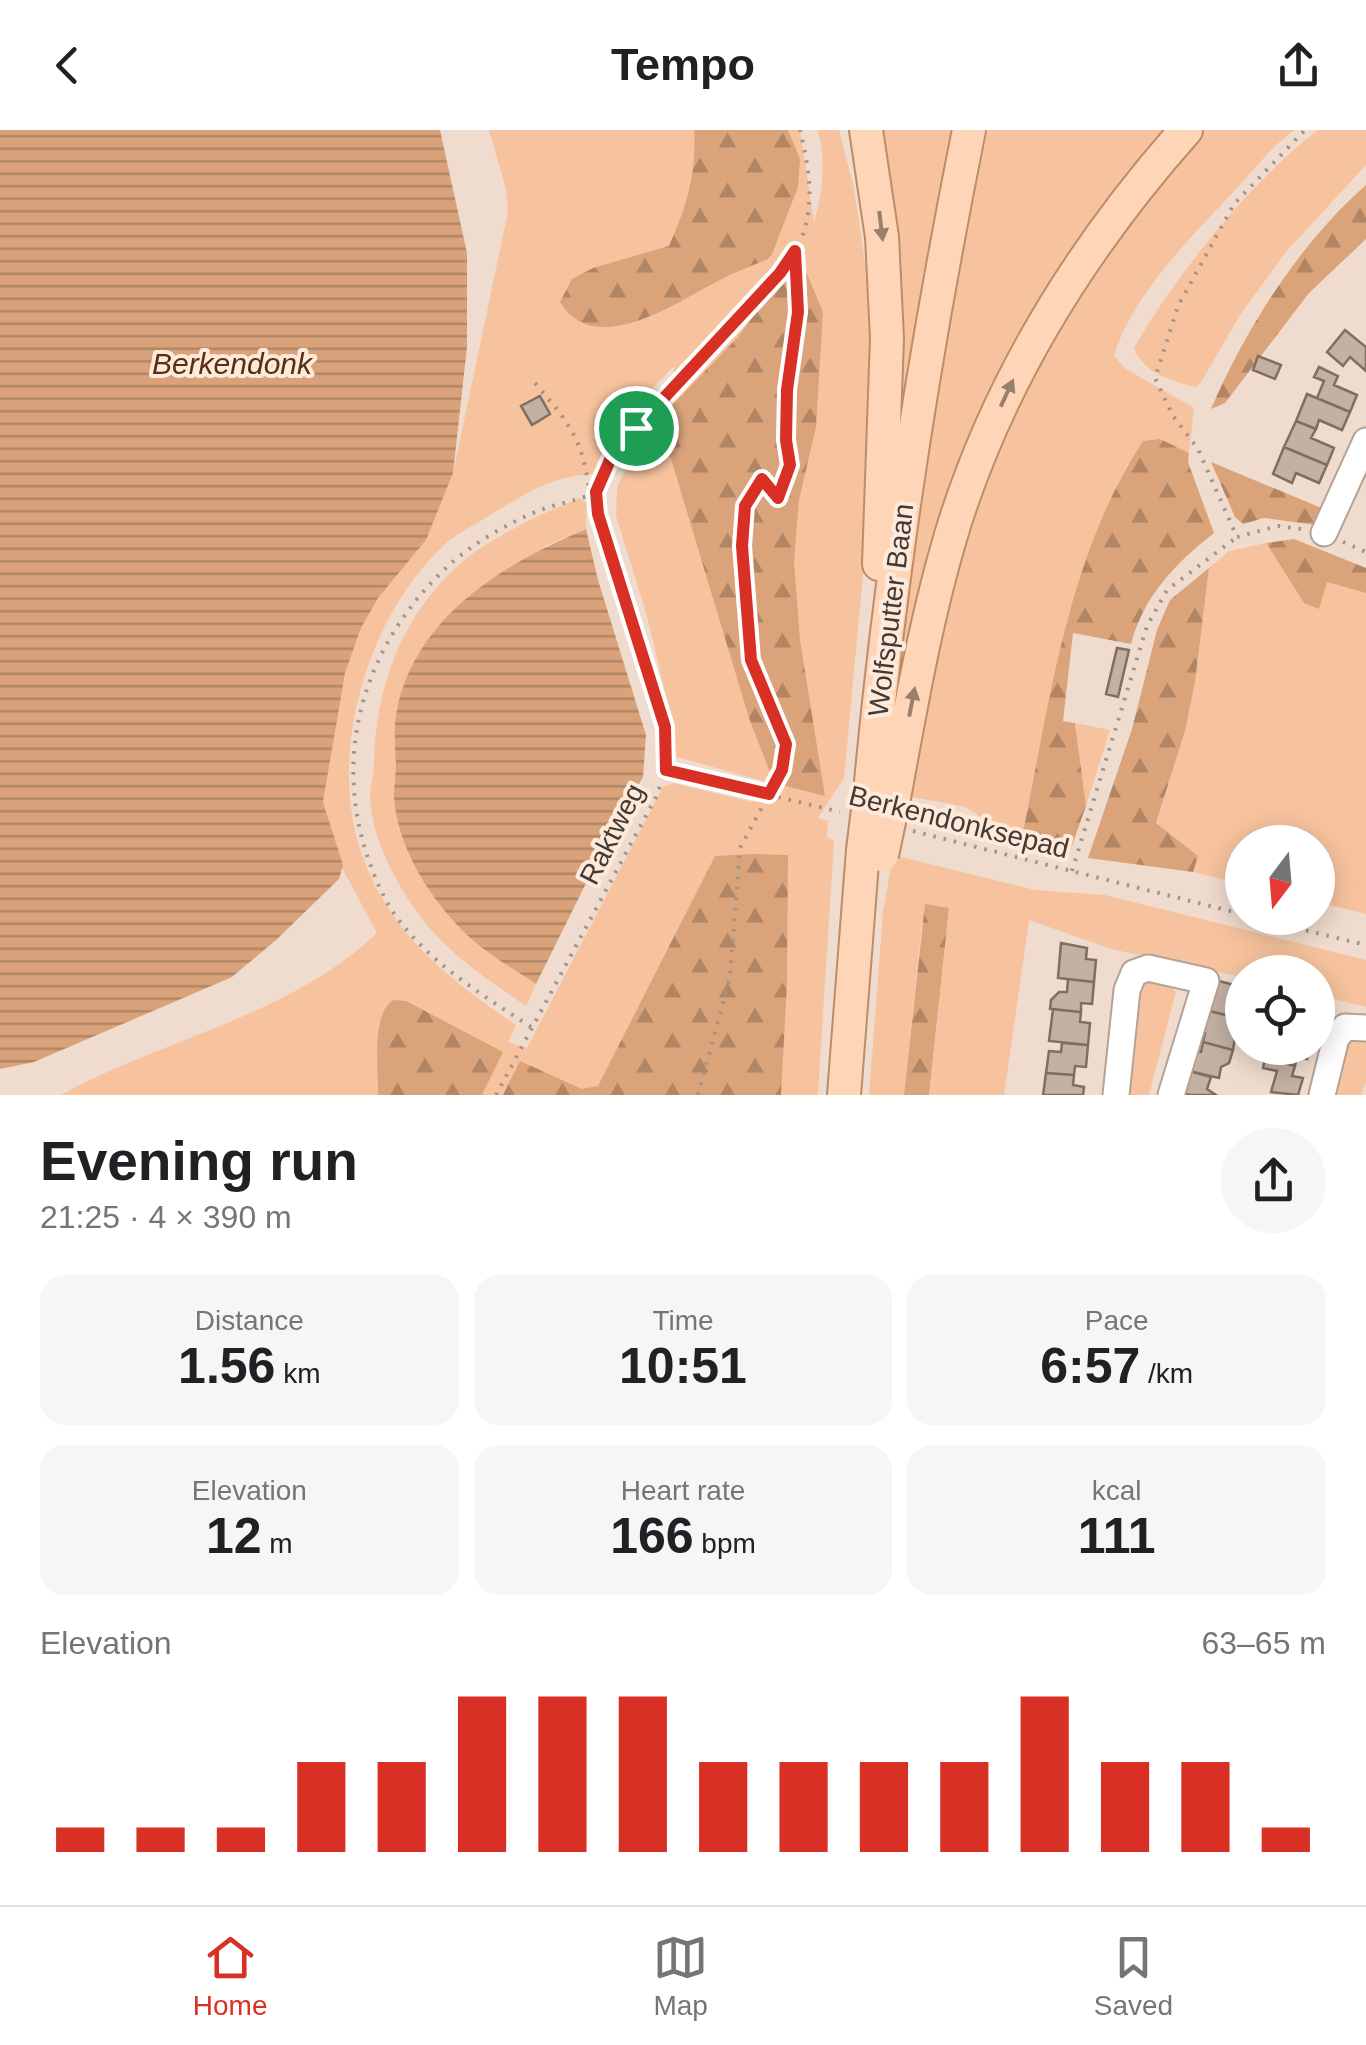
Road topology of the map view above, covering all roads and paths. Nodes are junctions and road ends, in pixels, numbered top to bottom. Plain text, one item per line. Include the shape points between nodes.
1 (800, 130) edge
2 (866, 130) edge
3 (969, 130) edge
4 (1186, 130) edge
5 (1305, 130) edge
6 (795, 251) junction
7 (536, 383) dead end
8 (1366, 440) edge
9 (593, 494) junction
10 (1324, 533) junction
11 (1237, 538) junction
12 (1366, 552) edge
13 (876, 732) junction
14 (666, 770) junction
15 (769, 794) junction
16 (889, 806) junction
17 (844, 814) dead end
18 (1072, 871) junction
19 (1225, 910) edge
20 (1325, 935) edge
21 (1366, 945) edge
22 (532, 1027) junction
23 (1366, 1028) edge
24 (496, 1095) edge
25 (698, 1095) edge
26 (844, 1095) edge
27 (1116, 1095) edge
28 (1171, 1095) edge
29 (1322, 1095) edge

1 - 6 path via 811,195
2 -> 13 main road via 882,237 887,338
3 - 13 main road, Wolfsputter Baan via 936,293
16 -> 4 main road via 928,616 1003,400 1094,245
5 - 11 path via 1234,204 1178,306 1155,378 1198,448
6 - 9 path via 636,428
6 - 15 path via 790,465 778,498 762,479 745,506 742,546 751,660 786,744
7 - 9 path, Raktweg via 573,430
8 - 10 street
9 - 14 path, Raktweg via 665,727
9 - 22 path via 537,511 450,564 403,615 371,676 353,736 358,827 372,874 399,922 449,974
10 - 11 path via 1278,526
10 - 12 path
11 - 18 path via 1167,590 1148,626
13 - 16 main road, Wolfsputter Baan
14 - 15 path, Berkendonksepad
14 - 22 path, Raktweg
15 - 17 path, Berkendonksepad
15 - 25 path via 740,848 730,977
16 - 18 path, Berkendonksepad
16 - 26 main road, bridge via 873,853 853,973
18 - 19 path, Berkendonksepad
20 - 21 path
22 - 24 path, Raktweg
23 - 29 street via 1345,1027 1336,1038
27 - 28 street via 1126,990 1134,972 1148,968 1206,981

